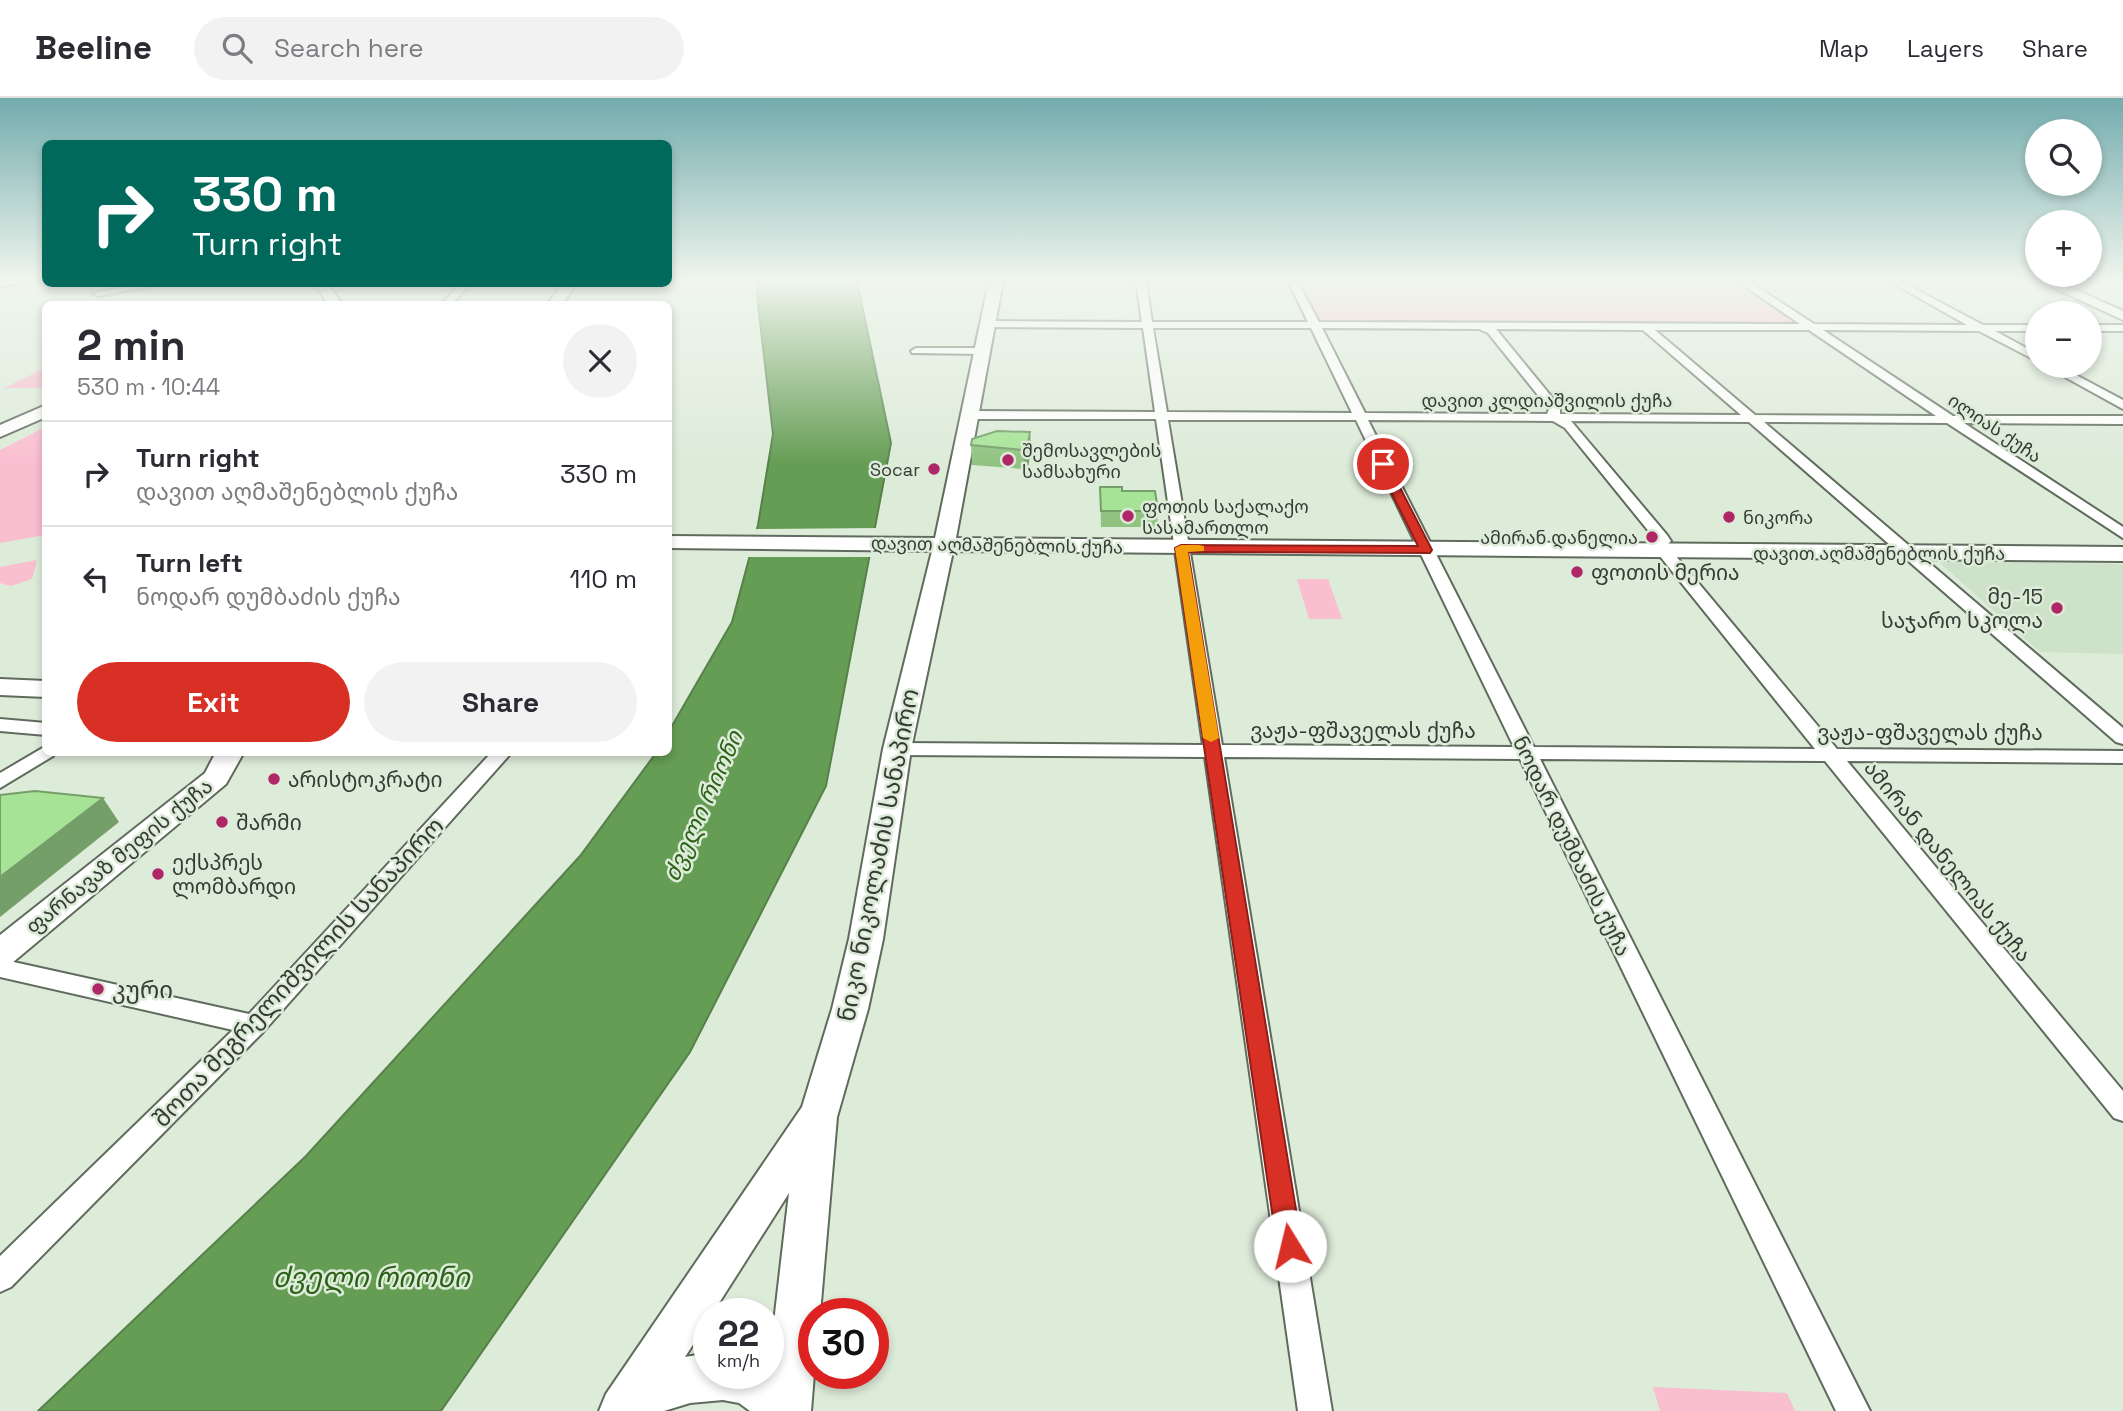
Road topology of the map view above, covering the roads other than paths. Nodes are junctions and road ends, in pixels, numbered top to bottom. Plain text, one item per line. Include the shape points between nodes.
1 (984, 342) edge
2 (1151, 342) edge
3 (1322, 342) edge
4 (1501, 342) edge
5 (1664, 342) edge
6 (1835, 342) edge
7 (2008, 342) edge
8 (916, 351) dead end
9 (982, 351) junction
10 (2025, 352) edge
11 (2072, 378) edge
12 (2123, 405) edge
13 (0, 412) edge
14 (40, 412) edge
15 (970, 415) junction
16 (1161, 416) junction
17 (1359, 417) junction
18 (1556, 417) junction
19 (1752, 418) junction
20 (1950, 419) junction
21 (2123, 420) edge
22 (0, 432) edge
23 (2123, 534) edge
24 (672, 542) edge
25 (944, 544) junction
26 (1661, 547) junction
27 (1181, 548) junction
28 (1426, 550) junction
29 (1909, 553) junction
30 (2123, 554) edge
31 (0, 687) edge
32 (42, 688) edge
33 (0, 725) edge
34 (42, 729) edge
35 (2123, 737) edge
36 (897, 749) junction
37 (1213, 752) junction
38 (1525, 753) junction
39 (1831, 754) junction
40 (42, 755) edge
41 (228, 756) edge
42 (499, 756) edge
43 (2123, 757) edge
44 (0, 782) edge
45 (0, 954) edge
46 (0, 968) edge
47 (254, 1025) junction
48 (2123, 1110) edge
49 (819, 1113) junction
50 (0, 1277) edge
51 (626, 1407) edge
52 (786, 1411) edge
53 (1315, 1411) edge
54 (1853, 1411) edge

1 - 9 street, ნიკო ნიკოლაძის სანაპირო
2 - 16 street
3 - 17 street, ნოდარ დუმბაძის ქუჩა
4 - 18 street, ამირან დანელიას ქუჩა via 1556,410
5 - 19 street
6 - 20 street, ილიას ქუჩა
7 - 10 street
8 - 9 street
9 - 15 street, ნიკო ნიკოლაძის სანაპირო
11 - 12 street
13 - 14 street
14 - 22 street
15 - 16 street, დავით კლდიაშვილის ქუჩა
15 - 25 street, ნიკო ნიკოლაძის სანაპირო
16 - 17 street, დავით კლდიაშვილის ქუჩა
16 - 27 street
17 - 18 street, დავით კლდიაშვილის ქუჩა
17 - 28 street, ნოდარ დუმბაძის ქუჩა
18 - 19 street, დავით კლდიაშვილის ქუჩა
18 - 26 street, ამირან დანელიას ქუჩა via 1569,425 1664,540
19 - 20 street, დავით კლდიაშვილის ქუჩა
19 - 29 street
20 - 21 street, დავით კლდიაშვილის ქუჩა
20 - 23 street, ილიას ქუჩა
24 - 25 street, დავით აღმაშენებლის ქუჩა
25 - 27 street, დავით აღმაშენებლის ქუჩა
25 - 36 street, ნიკო ნიკოლაძის სანაპირო
26 - 28 street, დავით აღმაშენებლის ქუჩა
26 - 29 street, დავით აღმაშენებლის ქუჩა
26 - 39 street, ამირან დანელიას ქუჩა
27 - 28 street, დავით აღმაშენებლის ქუჩა
27 - 37 street
28 - 38 street, ნოდარ დუმბაძის ქუჩა
29 - 30 street, დავით აღმაშენებლის ქუჩა
29 - 35 street
31 - 32 street
33 - 34 street
36 - 37 street, ვაჟა-ფშაველას ქუჩა
36 - 49 street, ნიკო ნიკოლაძის სანაპირო via 866,939
37 - 38 street, ვაჟა-ფშაველას ქუჩა
37 - 53 street
38 - 39 street, ვაჟა-ფშაველას ქუჩა
38 - 54 street, ნოდარ დუმბაძის ქუჩა
39 - 43 street, ვაჟა-ფშაველას ქუჩა
39 - 48 street, ამირან დანელიას ქუჩა
40 - 44 street
41 - 45 street, ფარნავაზ მეფის ქუჩა via 216,778
42 - 47 street, შოთა მეგრელიშვილის სანაპირო
46 - 47 street
47 - 50 street, შოთა მეგრელიშვილის სანაპირო
49 - 51 street, ნიკო ნიკოლაძის სანაპირო
49 - 52 street
51 - 52 street via 683,1379 721,1377 755,1386

